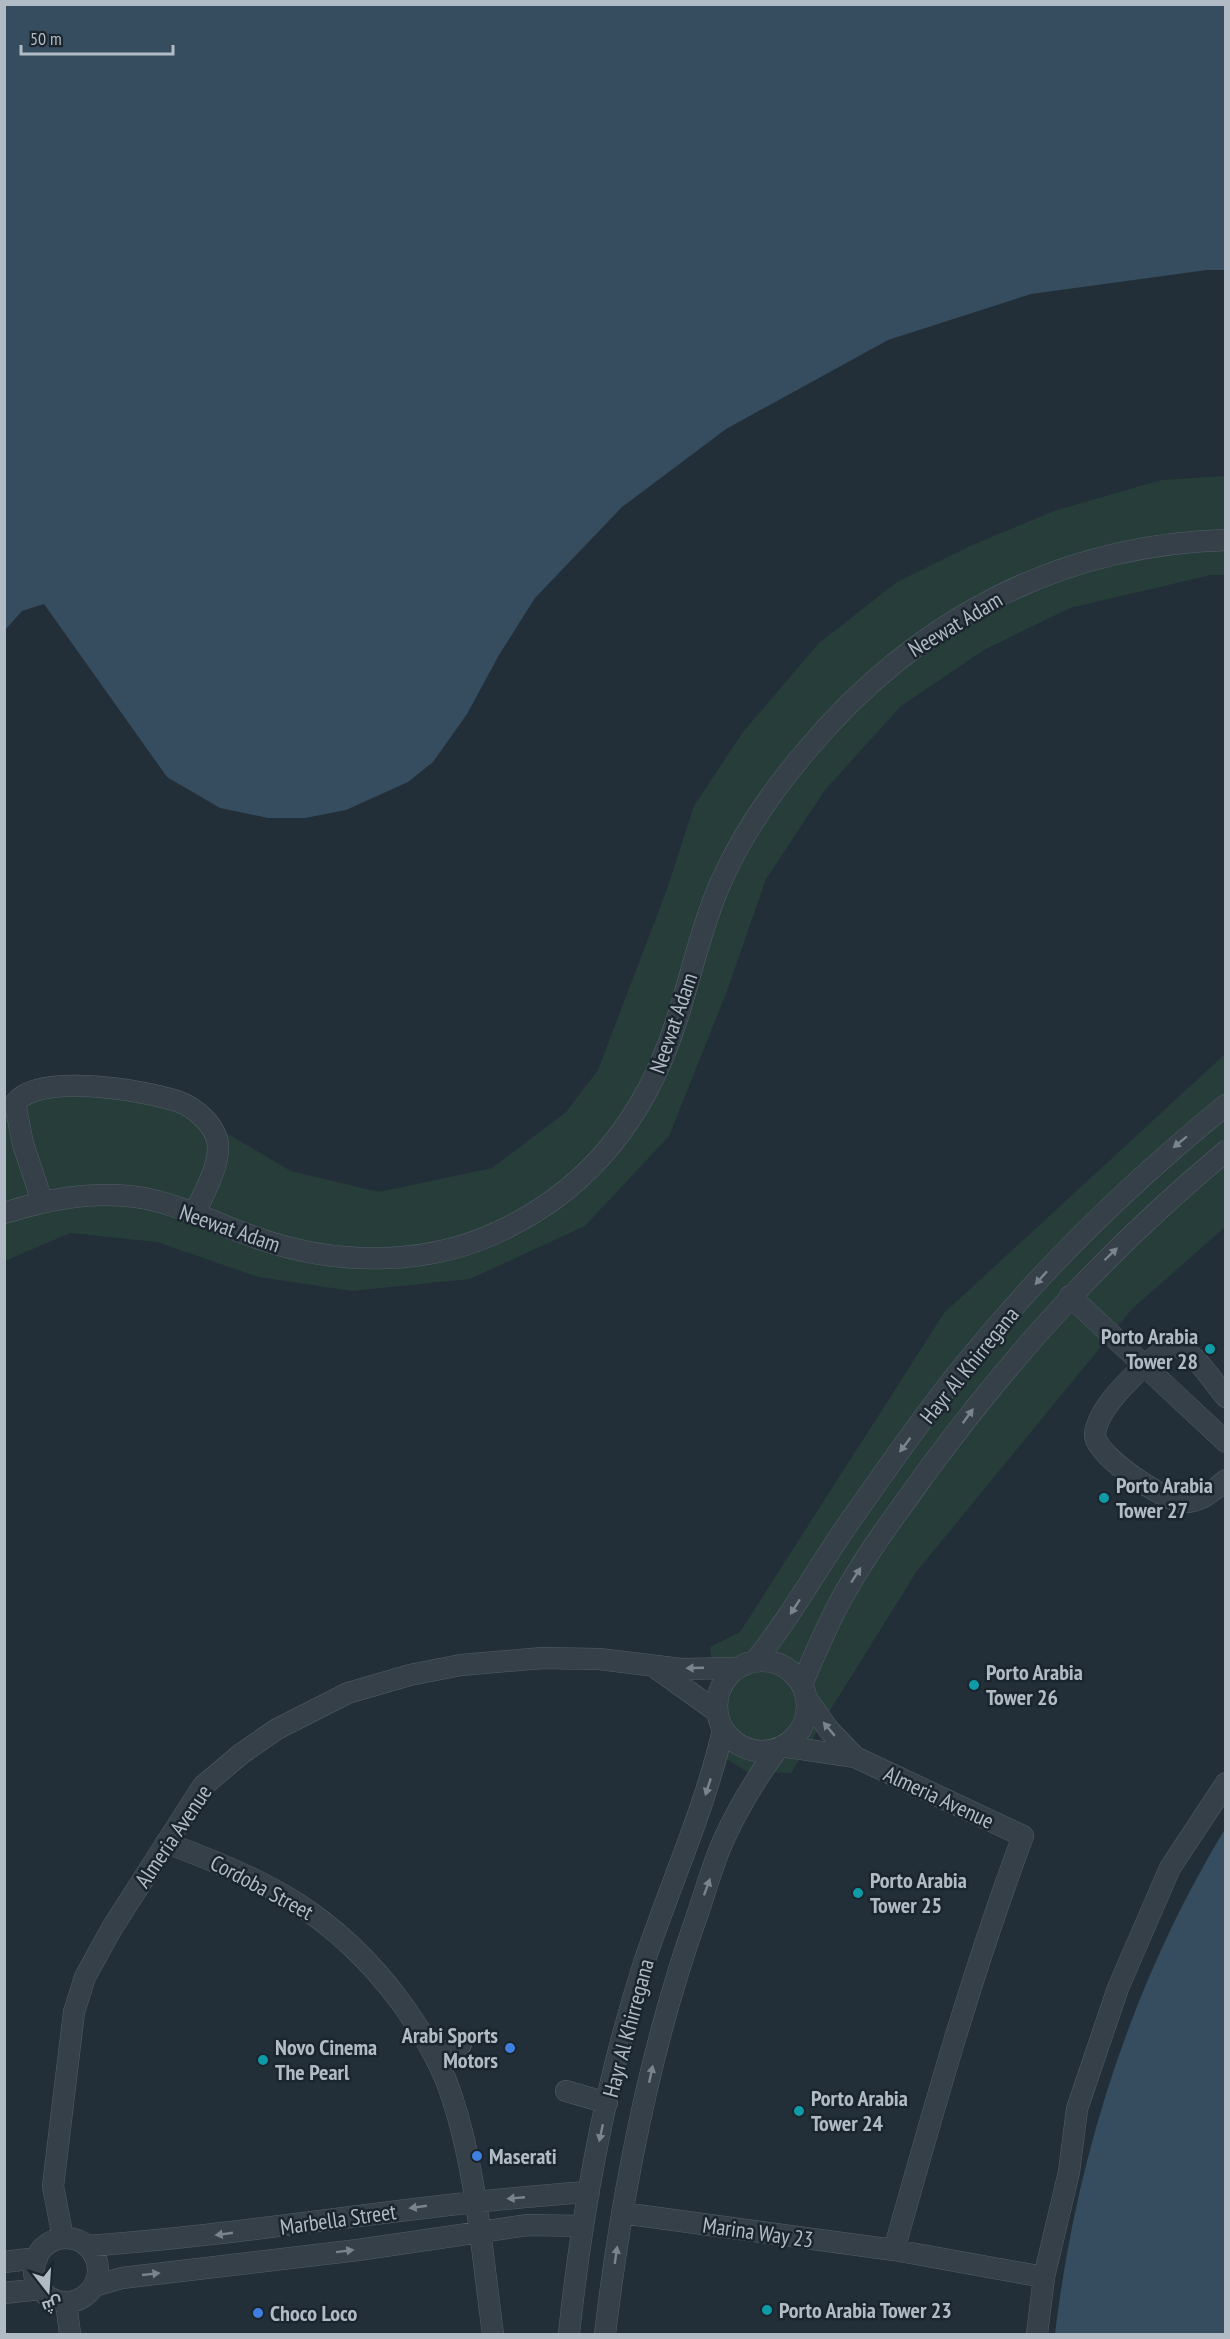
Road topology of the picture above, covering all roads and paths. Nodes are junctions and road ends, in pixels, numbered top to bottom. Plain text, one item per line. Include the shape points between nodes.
1 (1226, 540) edge
2 (1226, 1105) edge
3 (1226, 1151) edge
4 (42, 1201) junction
5 (4, 1213) edge
6 (194, 1215) junction
7 (1071, 1296) junction
8 (1144, 1365) junction
9 (1226, 1397) edge
10 (1226, 1442) edge
11 (1226, 1480) edge
12 (746, 1664) junction
13 (653, 1666) junction
14 (804, 1692) junction
15 (716, 1710) junction
16 (723, 1731) junction
17 (780, 1747) junction
18 (855, 1757) junction
19 (1226, 1783) edge
20 (166, 1843) junction
21 (461, 2044) dead end
22 (436, 2059) junction
23 (566, 2091) dead end
24 (607, 2103) junction
25 (589, 2192) junction
26 (476, 2201) junction
27 (622, 2213) junction
28 (583, 2226) junction
29 (480, 2233) junction
30 (63, 2238) junction
31 (194, 2238) junction
32 (87, 2246) junction
33 (894, 2250) junction
34 (37, 2258) junction
35 (4, 2262) edge
36 (195, 2270) junction
37 (1044, 2277) junction
38 (94, 2286) junction
39 (40, 2289) junction
40 (4, 2293) edge
41 (66, 2302) junction
42 (70, 2334) edge
43 (493, 2334) edge
44 (569, 2334) edge
45 (605, 2334) edge
46 (1037, 2334) edge

1 - 6 street, Neewat Adam via 1186,541 1124,551 1068,566 995,598 923,639 873,678 779,782 748,833 720,884 652,1085 620,1136 574,1185 520,1220 467,1243 412,1256 361,1260 314,1254
2 -> 12 street, Hayr Al Khirregana via 1154,1163 1043,1276 962,1367 858,1508 780,1630
7 -> 3 street, Hayr Al Khirregana via 1166,1201
4 - 5 street, Neewat Adam
4 - 6 street, Neewat Adam via 92,1193 141,1198
4 - 6 street via 23,1144 15,1103 22,1094 37,1088 61,1085 116,1090 179,1102 209,1122 218,1144 216,1160
7 - 8 street
14 -> 7 street, Hayr Al Khirregana via 846,1590 898,1511 986,1391
8 - 9 street via 1172,1345 1180,1347
8 - 10 street
8 - 11 street via 1098,1421 1094,1436 1098,1446 1118,1465 1173,1500 1200,1500
12 -> 13 street, Almeria Avenue
12 - 14 street via 771,1661 785,1667
12 - 15 street via 720,1686
13 - 15 street, Almeria Avenue
13 - 20 street, Almeria Avenue via 599,1659 502,1660 410,1675 348,1693 277,1729 241,1754 203,1786
14 - 17 street via 804,1723
18 -> 14 street, Almeria Avenue via 829,1730
15 - 16 street
16 - 17 street via 752,1750
16 -> 24 street, Hayr Al Khirregana via 707,1792 642,1969
17 - 18 street, Almeria Avenue
27 -> 17 street, Hayr Al Khirregana via 656,2051 679,1967 724,1838
18 - 33 street, Almeria Avenue via 1023,1836 942,2079
19 - 37 street via 1170,1868 1118,1988 1077,2109 1069,2172
20 - 22 street, Cordoba Street via 225,1864 321,1917 384,1980 413,2018
20 - 30 street, Almeria Avenue via 85,1977 74,2012 53,2186
21 - 22 street
22 - 26 street, Cordoba Street via 458,2115
23 - 24 street
24 -> 25 street, Hayr Al Khirregana
25 -> 26 street, Marbella Street
25 - 28 street, Hayr Al Khirregana
26 - 29 street, Cordoba Street
26 -> 31 street, Marbella Street
27 - 33 street, Marina Way 23
45 -> 27 street, Hayr Al Khirregana
28 - 29 street, Marbella Street via 528,2225
28 - 44 street, Hayr Al Khirregana
36 -> 29 street, Marbella Street
29 - 43 street, Cordoba Street
30 - 32 street
30 - 34 street via 47,2245
31 - 32 street, Marbella Street
31 - 36 street
32 - 38 street via 98,2269
33 - 37 street, Marina Way 23
34 - 35 street
34 - 39 street via 34,2274
38 -> 36 street, Marbella Street via 122,2278
37 - 46 street
38 - 41 street via 79,2300
39 - 40 street
39 - 41 street via 56,2301
41 - 42 street

